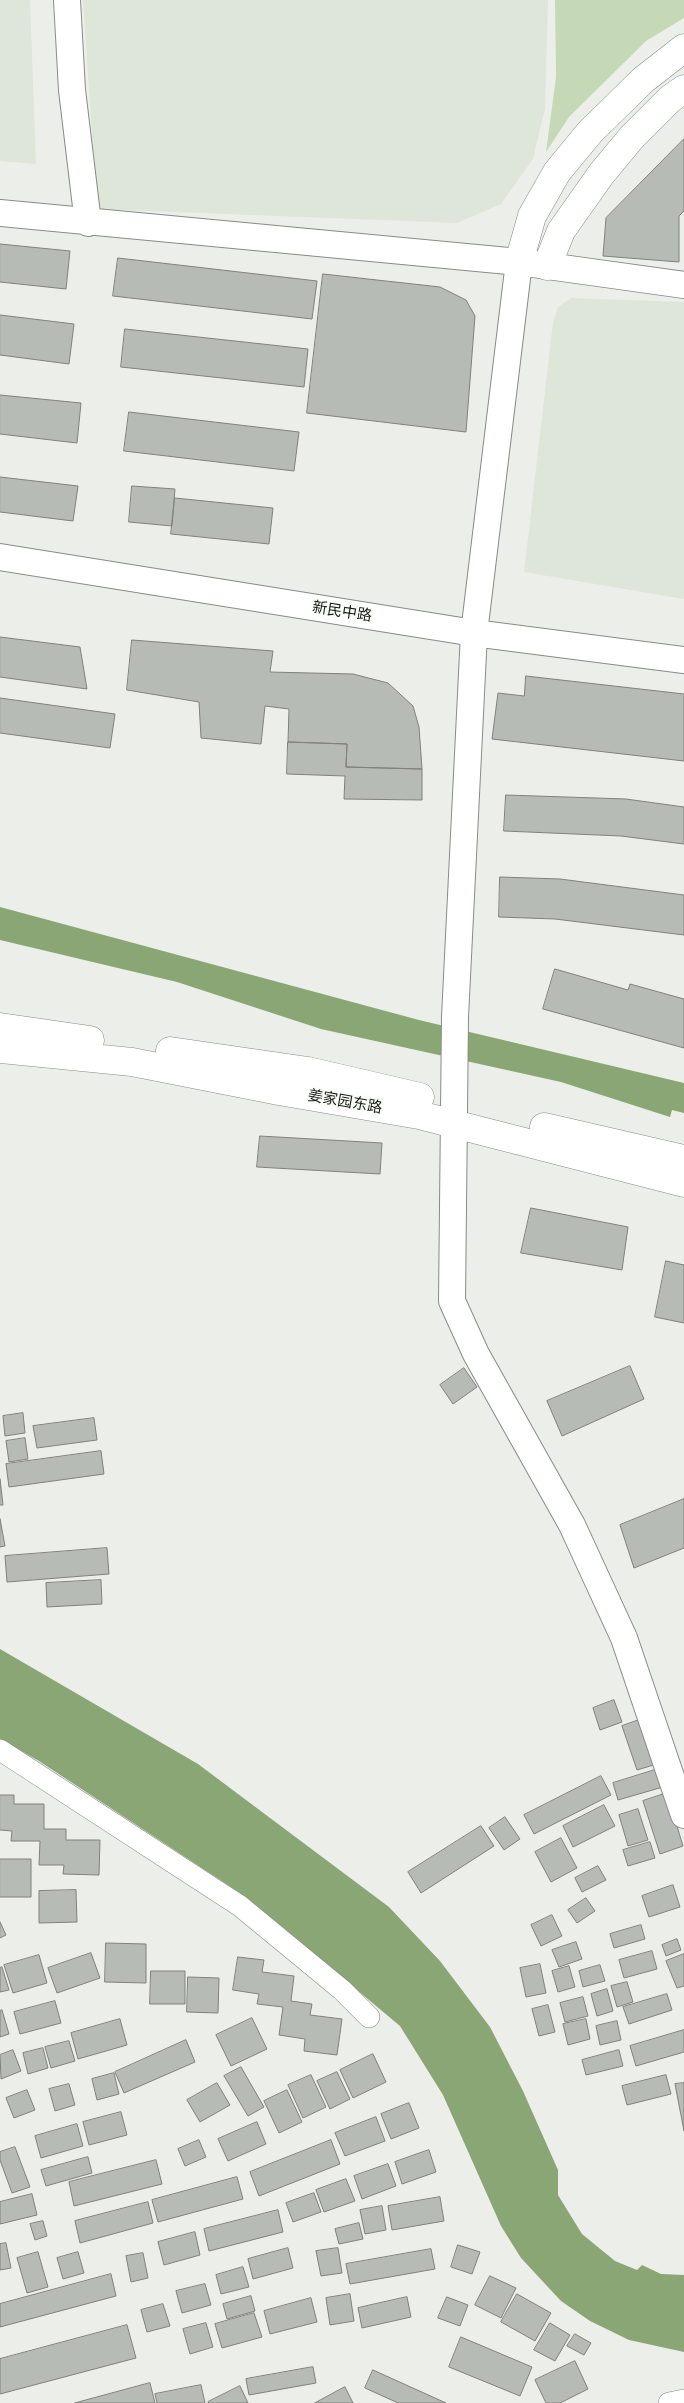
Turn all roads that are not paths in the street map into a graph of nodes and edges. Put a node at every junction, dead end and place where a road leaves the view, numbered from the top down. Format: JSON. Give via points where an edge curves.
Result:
{"nodes":[{"id":1,"x":67,"y":0,"type":"edge"},
{"id":2,"x":684,"y":48,"type":"edge"},
{"id":3,"x":684,"y":89,"type":"edge"},
{"id":4,"x":0,"y":213,"type":"edge"},
{"id":5,"x":88,"y":222,"type":"junction"},
{"id":6,"x":519,"y":262,"type":"junction"},
{"id":7,"x":547,"y":266,"type":"junction"},
{"id":8,"x":684,"y":285,"type":"edge"},
{"id":9,"x":0,"y":557,"type":"edge"},
{"id":10,"x":474,"y":633,"type":"junction"},
{"id":11,"x":684,"y":660,"type":"edge"},
{"id":12,"x":0,"y":1027,"type":"edge"},
{"id":13,"x":0,"y":1049,"type":"edge"},
{"id":14,"x":453,"y":1114,"type":"junction"},
{"id":15,"x":684,"y":1159,"type":"edge"},
{"id":16,"x":684,"y":1183,"type":"edge"},
{"id":17,"x":0,"y":1750,"type":"edge"},
{"id":18,"x":684,"y":1815,"type":"edge"},
{"id":19,"x":369,"y":2017,"type":"dead end"},
{"id":20,"x":684,"y":2400,"type":"edge"},
{"id":21,"x":669,"y":2403,"type":"edge"}],
"edges":[{"from":1,"to":5,"type":"street","via":[[72,90]]},
{"from":2,"to":6,"type":"main road","via":[[643,80],[590,132],[557,172],[532,216]]},
{"from":3,"to":7,"type":"main road","via":[[632,137],[602,173],[561,231]]},
{"from":4,"to":5,"type":"street"},
{"from":5,"to":6,"type":"street"},
{"from":6,"to":7,"type":"street"},
{"from":6,"to":10,"type":"street"},
{"from":7,"to":8,"type":"street"},
{"from":9,"to":10,"type":"street","name":"新民中路"},
{"from":10,"to":11,"type":"street","name":"新民中路"},
{"from":10,"to":14,"type":"street"},
{"from":12,"to":14,"type":"main road","name":"姜家园东路","via":[[308,1071]]},
{"from":13,"to":14,"type":"main road","name":"姜家园东路","via":[[132,1062]]},
{"from":14,"to":15,"type":"main road","name":"姜家园东路"},
{"from":14,"to":16,"type":"main road","name":"姜家园东路"},
{"from":14,"to":18,"type":"street","via":[[452,1301],[476,1354],[572,1525],[624,1638]]},
{"from":17,"to":19,"type":"street","via":[[240,1906],[342,1990]]},
{"from":20,"to":21,"type":"street"}]}
